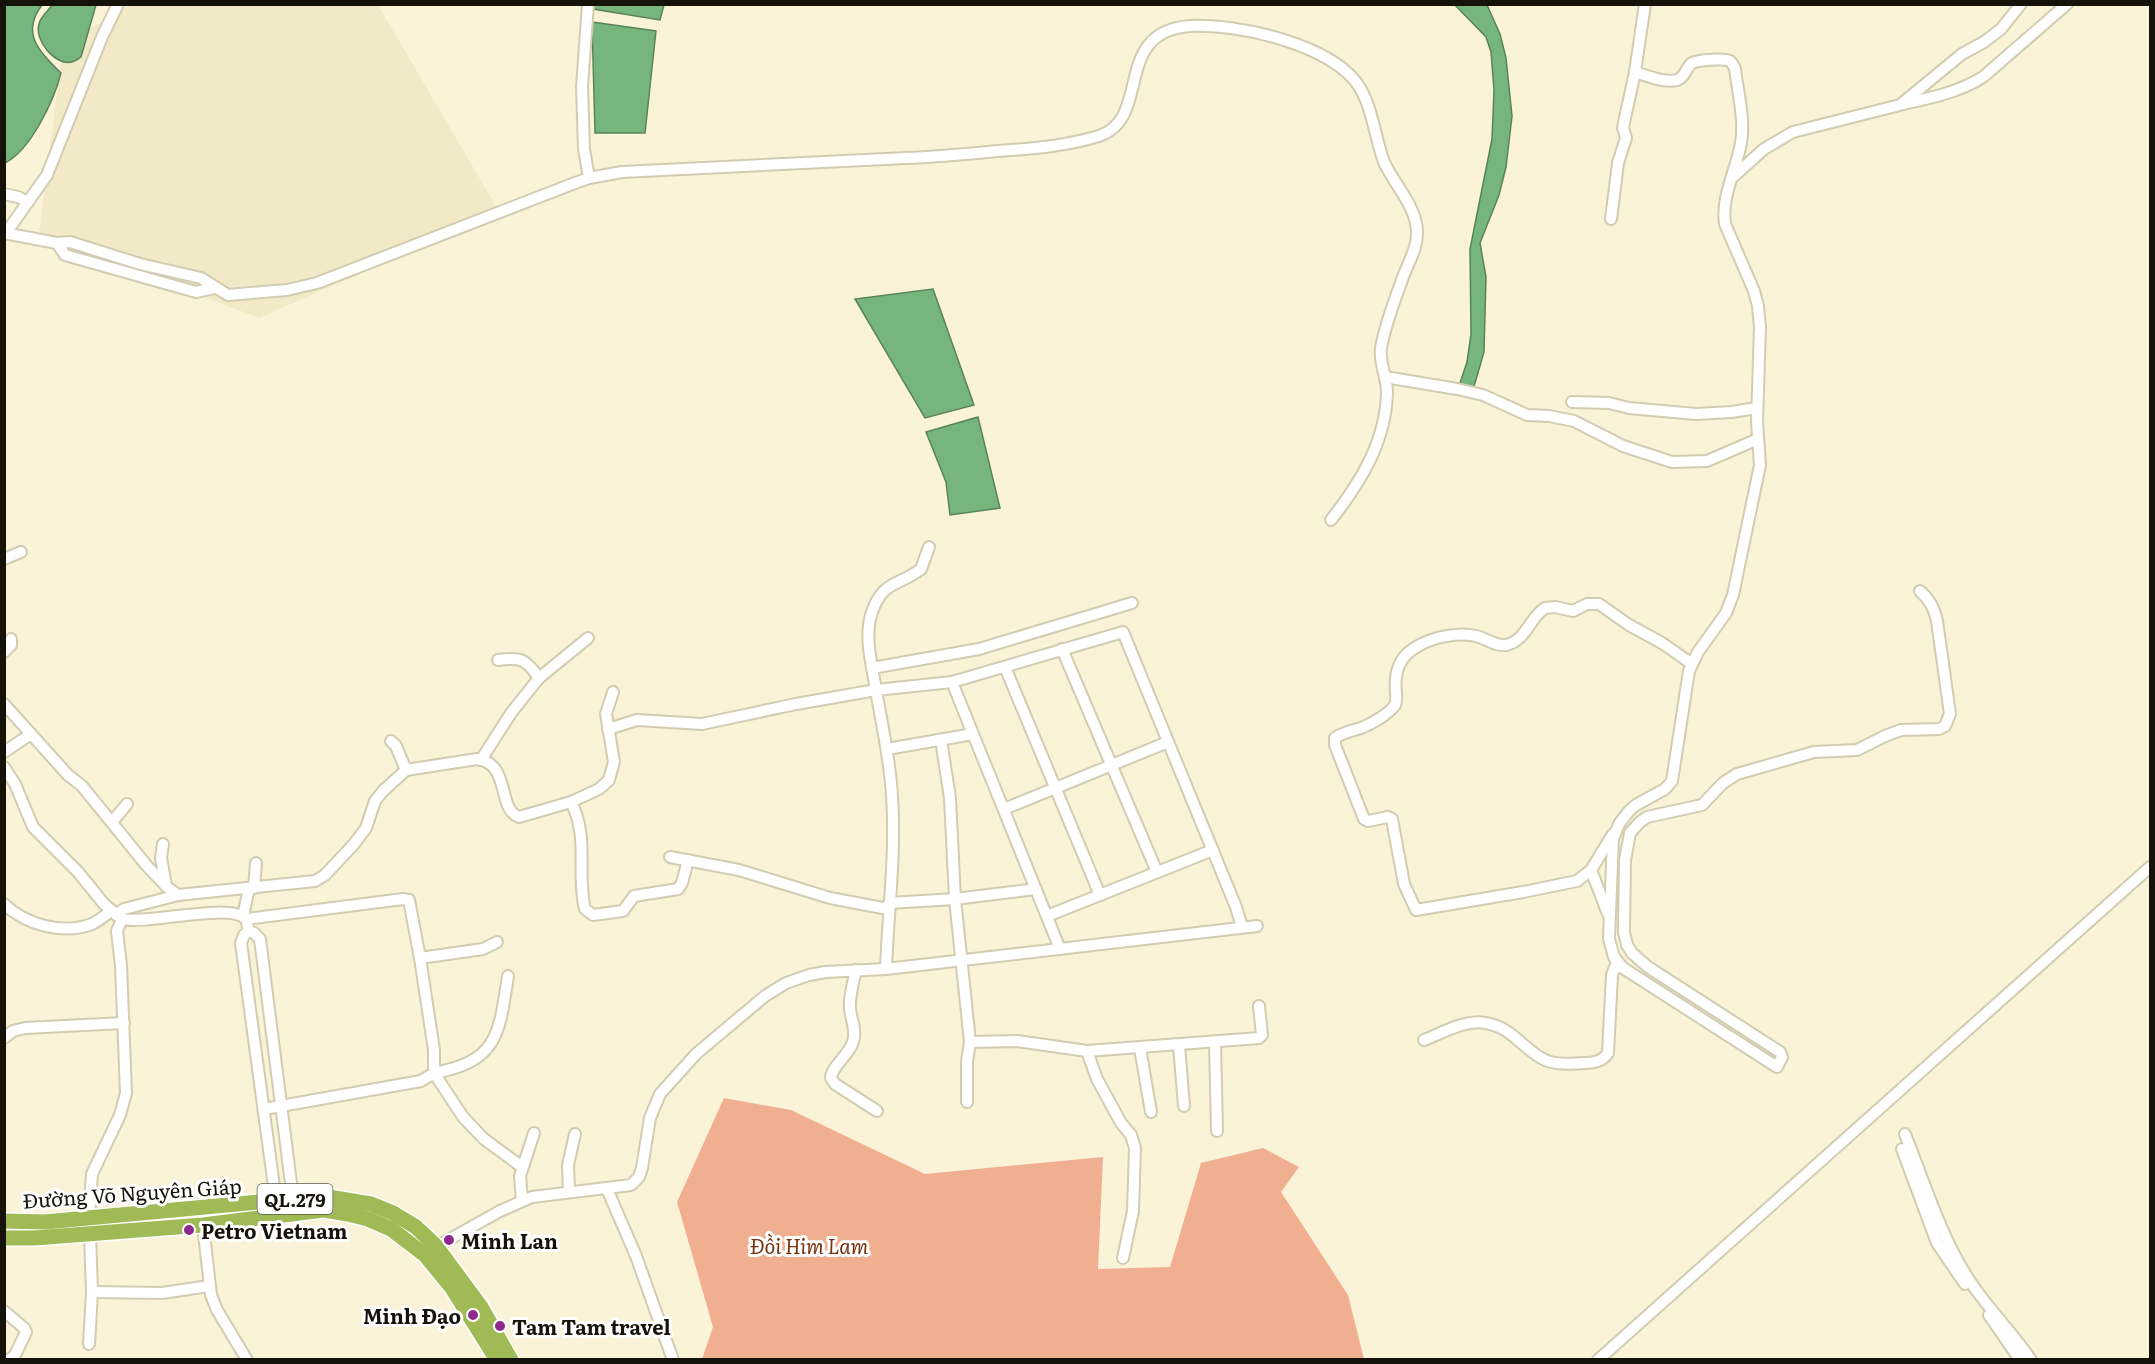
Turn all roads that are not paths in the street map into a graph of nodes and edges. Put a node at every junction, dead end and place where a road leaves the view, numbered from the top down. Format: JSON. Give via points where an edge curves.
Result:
{"nodes":[{"id":1,"x":118,"y":4,"type":"edge"},
{"id":2,"x":588,"y":4,"type":"edge"},
{"id":3,"x":1645,"y":4,"type":"edge"},
{"id":4,"x":2021,"y":4,"type":"edge"},
{"id":5,"x":2067,"y":4,"type":"edge"},
{"id":6,"x":1635,"y":72,"type":"junction"},
{"id":7,"x":1900,"y":105,"type":"junction"},
{"id":8,"x":1734,"y":176,"type":"junction"},
{"id":9,"x":589,"y":178,"type":"junction"},
{"id":10,"x":4,"y":194,"type":"edge"},
{"id":11,"x":28,"y":202,"type":"junction"},
{"id":12,"x":1611,"y":219,"type":"dead end"},
{"id":13,"x":5,"y":233,"type":"edge"},
{"id":14,"x":1385,"y":377,"type":"junction"},
{"id":15,"x":1572,"y":402,"type":"dead end"},
{"id":16,"x":1757,"y":408,"type":"junction"},
{"id":17,"x":1758,"y":439,"type":"junction"},
{"id":18,"x":1331,"y":520,"type":"dead end"},
{"id":19,"x":929,"y":547,"type":"dead end"},
{"id":20,"x":21,"y":552,"type":"dead end"},
{"id":21,"x":4,"y":559,"type":"edge"},
{"id":22,"x":1920,"y":591,"type":"dead end"},
{"id":23,"x":1132,"y":603,"type":"dead end"},
{"id":24,"x":588,"y":638,"type":"dead end"},
{"id":25,"x":11,"y":639,"type":"dead end"},
{"id":26,"x":1062,"y":649,"type":"junction"},
{"id":27,"x":4,"y":652,"type":"edge"},
{"id":28,"x":498,"y":660,"type":"dead end"},
{"id":29,"x":1692,"y":664,"type":"junction"},
{"id":30,"x":1005,"y":666,"type":"junction"},
{"id":31,"x":872,"y":668,"type":"junction"},
{"id":32,"x":539,"y":678,"type":"junction"},
{"id":33,"x":952,"y":682,"type":"junction"},
{"id":34,"x":876,"y":690,"type":"junction"},
{"id":35,"x":613,"y":692,"type":"dead end"},
{"id":36,"x":4,"y":704,"type":"edge"},
{"id":37,"x":608,"y":729,"type":"junction"},
{"id":38,"x":31,"y":734,"type":"junction"},
{"id":39,"x":973,"y":734,"type":"junction"},
{"id":40,"x":940,"y":740,"type":"junction"},
{"id":41,"x":391,"y":741,"type":"dead end"},
{"id":42,"x":1168,"y":742,"type":"junction"},
{"id":43,"x":887,"y":749,"type":"junction"},
{"id":44,"x":4,"y":752,"type":"edge"},
{"id":45,"x":481,"y":760,"type":"junction"},
{"id":46,"x":1111,"y":764,"type":"junction"},
{"id":47,"x":4,"y":766,"type":"edge"},
{"id":48,"x":406,"y":770,"type":"junction"},
{"id":49,"x":1055,"y":788,"type":"junction"},
{"id":50,"x":571,"y":802,"type":"junction"},
{"id":51,"x":127,"y":804,"type":"dead end"},
{"id":52,"x":1655,"y":805,"type":"junction"},
{"id":53,"x":1004,"y":809,"type":"junction"},
{"id":54,"x":112,"y":822,"type":"junction"},
{"id":55,"x":1615,"y":832,"type":"junction"},
{"id":56,"x":163,"y":844,"type":"dead end"},
{"id":57,"x":1213,"y":850,"type":"junction"},
{"id":58,"x":670,"y":857,"type":"dead end"},
{"id":59,"x":688,"y":860,"type":"junction"},
{"id":60,"x":256,"y":863,"type":"dead end"},
{"id":61,"x":2151,"y":867,"type":"edge"},
{"id":62,"x":1591,"y":870,"type":"junction"},
{"id":63,"x":1156,"y":872,"type":"junction"},
{"id":64,"x":251,"y":888,"type":"junction"},
{"id":65,"x":1036,"y":889,"type":"junction"},
{"id":66,"x":171,"y":893,"type":"junction"},
{"id":67,"x":1100,"y":895,"type":"junction"},
{"id":68,"x":955,"y":898,"type":"junction"},
{"id":69,"x":4,"y":904,"type":"edge"},
{"id":70,"x":888,"y":906,"type":"junction"},
{"id":71,"x":116,"y":915,"type":"junction"},
{"id":72,"x":176,"y":915,"type":"junction"},
{"id":73,"x":1047,"y":916,"type":"junction"},
{"id":74,"x":245,"y":917,"type":"junction"},
{"id":75,"x":1610,"y":917,"type":"junction"},
{"id":76,"x":1257,"y":926,"type":"dead end"},
{"id":77,"x":1242,"y":927,"type":"junction"},
{"id":78,"x":249,"y":932,"type":"junction"},
{"id":79,"x":497,"y":942,"type":"dead end"},
{"id":80,"x":1060,"y":948,"type":"junction"},
{"id":81,"x":420,"y":958,"type":"junction"},
{"id":82,"x":961,"y":960,"type":"junction"},
{"id":83,"x":1617,"y":962,"type":"junction"},
{"id":84,"x":886,"y":969,"type":"junction"},
{"id":85,"x":856,"y":970,"type":"junction"},
{"id":86,"x":508,"y":976,"type":"dead end"},
{"id":87,"x":1259,"y":1006,"type":"dead end"},
{"id":88,"x":268,"y":1008,"type":"junction"},
{"id":89,"x":250,"y":1010,"type":"junction"},
{"id":90,"x":124,"y":1023,"type":"junction"},
{"id":91,"x":6,"y":1035,"type":"edge"},
{"id":92,"x":1424,"y":1040,"type":"dead end"},
{"id":93,"x":970,"y":1042,"type":"junction"},
{"id":94,"x":1215,"y":1042,"type":"junction"},
{"id":95,"x":1179,"y":1045,"type":"junction"},
{"id":96,"x":1140,"y":1048,"type":"junction"},
{"id":97,"x":1087,"y":1051,"type":"junction"},
{"id":98,"x":434,"y":1073,"type":"junction"},
{"id":99,"x":967,"y":1102,"type":"dead end"},
{"id":100,"x":1184,"y":1106,"type":"dead end"},
{"id":101,"x":281,"y":1107,"type":"junction"},
{"id":102,"x":264,"y":1109,"type":"junction"},
{"id":103,"x":877,"y":1111,"type":"dead end"},
{"id":104,"x":1151,"y":1112,"type":"dead end"},
{"id":105,"x":1217,"y":1131,"type":"dead end"},
{"id":106,"x":534,"y":1133,"type":"dead end"},
{"id":107,"x":574,"y":1134,"type":"dead end"},
{"id":108,"x":1905,"y":1134,"type":"dead end"},
{"id":109,"x":1902,"y":1149,"type":"dead end"},
{"id":110,"x":522,"y":1167,"type":"junction"},
{"id":111,"x":607,"y":1189,"type":"junction"},
{"id":112,"x":569,"y":1192,"type":"junction"},
{"id":113,"x":292,"y":1199,"type":"junction"},
{"id":114,"x":522,"y":1200,"type":"junction"},
{"id":115,"x":276,"y":1201,"type":"junction"},
{"id":116,"x":89,"y":1218,"type":"junction"},
{"id":117,"x":4,"y":1221,"type":"edge"},
{"id":118,"x":203,"y":1225,"type":"junction"},
{"id":119,"x":90,"y":1234,"type":"junction"},
{"id":120,"x":4,"y":1238,"type":"edge"},
{"id":121,"x":430,"y":1250,"type":"junction"},
{"id":122,"x":1123,"y":1258,"type":"dead end"},
{"id":123,"x":209,"y":1286,"type":"junction"},
{"id":124,"x":92,"y":1292,"type":"junction"},
{"id":125,"x":4,"y":1311,"type":"edge"},
{"id":126,"x":89,"y":1344,"type":"dead end"},
{"id":127,"x":9,"y":1359,"type":"edge"},
{"id":128,"x":247,"y":1359,"type":"edge"},
{"id":129,"x":497,"y":1359,"type":"edge"},
{"id":130,"x":511,"y":1359,"type":"edge"},
{"id":131,"x":673,"y":1359,"type":"edge"},
{"id":132,"x":1598,"y":1359,"type":"edge"},
{"id":133,"x":2020,"y":1359,"type":"edge"},
{"id":134,"x":2031,"y":1359,"type":"edge"}],
"edges":[{"from":1,"to":11,"type":"street","via":[[47,174]]},
{"from":2,"to":9,"type":"street","via":[[582,87]]},
{"from":3,"to":6,"type":"street"},
{"from":4,"to":7,"type":"street","via":[[1996,33],[1962,54]]},
{"from":5,"to":7,"type":"street","via":[[2003,62],[1971,85]]},
{"from":6,"to":8,"type":"street","via":[[1673,80],[1684,75],[1695,62],[1724,59],[1732,63],[1742,133]]},
{"from":6,"to":12,"type":"street"},
{"from":7,"to":8,"type":"street","via":[[1793,132],[1764,149]]},
{"from":8,"to":16,"type":"street","via":[[1723,212],[1758,306]]},
{"from":9,"to":13,"type":"street","via":[[317,283],[287,290],[228,295],[214,288],[196,292],[65,255],[57,243]]},
{"from":9,"to":14,"type":"street","via":[[622,172],[951,156],[1080,141],[1102,135],[1117,125],[1143,51],[1156,37],[1192,26],[1250,32],[1316,52],[1350,74],[1366,101],[1386,166],[1414,216],[1417,242],[1381,350]]},
{"from":10,"to":11,"type":"street"},
{"from":11,"to":13,"type":"street"},
{"from":14,"to":17,"type":"street","via":[[1483,395],[1527,415],[1574,421],[1623,446],[1672,462],[1707,461]]},
{"from":14,"to":18,"type":"street","via":[[1386,409],[1373,456]]},
{"from":15,"to":16,"type":"street","via":[[1696,414]]},
{"from":16,"to":17,"type":"street"},
{"from":17,"to":29,"type":"street","via":[[1760,465],[1733,595],[1721,622]]},
{"from":19,"to":31,"type":"street","via":[[921,569],[886,587],[872,610]]},
{"from":20,"to":21,"type":"street"},
{"from":22,"to":52,"type":"street","via":[[1929,598],[1937,621],[1950,714],[1945,726],[1901,730],[1857,750],[1814,752],[1768,764],[1732,776],[1699,806]]},
{"from":23,"to":31,"type":"street","via":[[979,649]]},
{"from":24,"to":32,"type":"street"},
{"from":25,"to":27,"type":"street"},
{"from":26,"to":30,"type":"street"},
{"from":26,"to":42,"type":"street","via":[[1123,632]]},
{"from":26,"to":46,"type":"street"},
{"from":28,"to":32,"type":"street","via":[[521,659]]},
{"from":29,"to":52,"type":"street","via":[[1674,776]]},
{"from":29,"to":62,"type":"street","via":[[1599,604],[1587,604],[1573,611],[1545,608],[1508,645],[1460,635],[1432,639],[1415,647],[1396,670],[1395,705],[1368,725],[1335,738],[1364,819],[1392,819],[1404,884],[1416,910],[1557,886],[1582,879]]},
{"from":30,"to":33,"type":"street"},
{"from":30,"to":49,"type":"street"},
{"from":31,"to":34,"type":"street"},
{"from":32,"to":45,"type":"street"},
{"from":33,"to":34,"type":"street"},
{"from":33,"to":39,"type":"street"},
{"from":34,"to":37,"type":"street","via":[[708,723],[637,720]]},
{"from":34,"to":43,"type":"street"},
{"from":35,"to":37,"type":"street","via":[[607,708]]},
{"from":36,"to":38,"type":"street"},
{"from":37,"to":50,"type":"street","via":[[614,762],[612,775],[600,789]]},
{"from":38,"to":44,"type":"street"},
{"from":38,"to":54,"type":"street"},
{"from":39,"to":40,"type":"street"},
{"from":39,"to":53,"type":"street"},
{"from":40,"to":43,"type":"street"},
{"from":40,"to":68,"type":"street","via":[[950,798]]},
{"from":41,"to":48,"type":"street"},
{"from":42,"to":46,"type":"street"},
{"from":42,"to":57,"type":"street"},
{"from":43,"to":70,"type":"street","via":[[893,812]]},
{"from":45,"to":48,"type":"street"},
{"from":45,"to":50,"type":"street","via":[[498,774],[516,816]]},
{"from":46,"to":49,"type":"street"},
{"from":46,"to":63,"type":"street"},
{"from":47,"to":71,"type":"street","via":[[33,827]]},
{"from":48,"to":64,"type":"street","via":[[379,796],[366,828],[325,875],[315,881]]},
{"from":49,"to":53,"type":"street"},
{"from":49,"to":67,"type":"street"},
{"from":50,"to":59,"type":"street","via":[[581,830],[584,905],[594,915],[623,911],[634,896],[678,889]]},
{"from":51,"to":54,"type":"street"},
{"from":52,"to":55,"type":"street","via":[[1629,811]]},
{"from":52,"to":83,"type":"street","via":[[1632,829],[1627,842],[1624,932],[1629,949],[1648,967],[1780,1052],[1777,1067]]},
{"from":53,"to":65,"type":"street"},
{"from":54,"to":66,"type":"street"},
{"from":55,"to":62,"type":"street"},
{"from":55,"to":75,"type":"street"},
{"from":56,"to":66,"type":"street","via":[[161,858]]},
{"from":57,"to":63,"type":"street"},
{"from":57,"to":77,"type":"street"},
{"from":58,"to":59,"type":"street"},
{"from":59,"to":70,"type":"street","via":[[750,873],[831,898]]},
{"from":60,"to":64,"type":"street"},
{"from":61,"to":132,"type":"street"},
{"from":62,"to":75,"type":"street"},
{"from":63,"to":67,"type":"street"},
{"from":64,"to":66,"type":"street"},
{"from":64,"to":74,"type":"street"},
{"from":65,"to":68,"type":"street"},
{"from":65,"to":73,"type":"street"},
{"from":66,"to":71,"type":"street"},
{"from":66,"to":72,"type":"street"},
{"from":67,"to":73,"type":"street"},
{"from":68,"to":70,"type":"street"},
{"from":68,"to":82,"type":"street"},
{"from":69,"to":71,"type":"street","via":[[33,923],[69,928]]},
{"from":70,"to":84,"type":"street"},
{"from":71,"to":72,"type":"street"},
{"from":71,"to":90,"type":"street"},
{"from":72,"to":74,"type":"street"},
{"from":73,"to":80,"type":"street"},
{"from":74,"to":78,"type":"street"},
{"from":74,"to":81,"type":"street","via":[[409,900]]},
{"from":75,"to":83,"type":"street","via":[[1611,949]]},
{"from":76,"to":77,"type":"street"},
{"from":77,"to":80,"type":"street"},
{"from":78,"to":88,"type":"street","via":[[260,939]]},
{"from":78,"to":89,"type":"street","via":[[241,943]]},
{"from":79,"to":81,"type":"street","via":[[483,950]]},
{"from":80,"to":82,"type":"street"},
{"from":81,"to":98,"type":"street"},
{"from":82,"to":84,"type":"street"},
{"from":82,"to":93,"type":"street"},
{"from":83,"to":92,"type":"street","via":[[1612,975],[1608,1053],[1601,1060],[1573,1064],[1549,1061],[1511,1033],[1486,1023],[1469,1023]]},
{"from":84,"to":85,"type":"street"},
{"from":85,"to":103,"type":"street","via":[[850,1002],[853,1042],[831,1078]]},
{"from":85,"to":111,"type":"street","via":[[809,975],[778,987],[696,1054],[656,1102],[639,1177],[631,1185]]},
{"from":86,"to":98,"type":"street","via":[[501,1020],[492,1044],[469,1063]]},
{"from":87,"to":94,"type":"street","via":[[1261,1038]]},
{"from":88,"to":89,"type":"street"},
{"from":88,"to":101,"type":"street"},
{"from":89,"to":102,"type":"street"},
{"from":90,"to":91,"type":"street","via":[[25,1028]]},
{"from":90,"to":116,"type":"street","via":[[126,1093],[92,1174]]},
{"from":93,"to":97,"type":"street","via":[[1017,1041]]},
{"from":93,"to":99,"type":"street"},
{"from":94,"to":95,"type":"street"},
{"from":94,"to":105,"type":"street"},
{"from":95,"to":96,"type":"street"},
{"from":95,"to":100,"type":"street"},
{"from":96,"to":97,"type":"street"},
{"from":96,"to":104,"type":"street"},
{"from":97,"to":122,"type":"street","via":[[1097,1079],[1135,1148],[1133,1211]]},
{"from":98,"to":101,"type":"street","via":[[421,1081]]},
{"from":98,"to":110,"type":"street","via":[[469,1124]]},
{"from":101,"to":102,"type":"street"},
{"from":101,"to":113,"type":"street"},
{"from":102,"to":115,"type":"street"},
{"from":106,"to":110,"type":"street"},
{"from":107,"to":112,"type":"street","via":[[568,1166]]},
{"from":108,"to":134,"type":"street","via":[[1966,1275]]},
{"from":109,"to":133,"type":"street","via":[[1940,1250]]},
{"from":110,"to":114,"type":"street"},
{"from":111,"to":112,"type":"street"},
{"from":111,"to":131,"type":"street"},
{"from":112,"to":114,"type":"street"},
{"from":113,"to":115,"type":"highway","name":"Đường Võ Nguyên Giáp","number":"QL.279"},
{"from":113,"to":121,"type":"highway","name":"Đường Võ Nguyên Giáp","number":"QL.279","via":[[322,1196],[370,1204],[416,1227]]},
{"from":114,"to":121,"type":"street"},
{"from":115,"to":116,"type":"highway","name":"Đường Võ Nguyên Giáp","number":"QL.279"},
{"from":116,"to":117,"type":"highway","name":"Đường Võ Nguyên Giáp","number":"QL.279"},
{"from":118,"to":119,"type":"highway","name":"Đường Võ Nguyên Giáp","number":"QL.279"},
{"from":118,"to":121,"type":"highway","name":"Đường Võ Nguyên Giáp","number":"QL.279","via":[[324,1210],[368,1220]]},
{"from":118,"to":123,"type":"street"},
{"from":119,"to":120,"type":"highway","name":"Đường Võ Nguyên Giáp","number":"QL.279"},
{"from":119,"to":124,"type":"street"},
{"from":121,"to":129,"type":"highway","name":"Đường Võ Nguyên Giáp","number":"QL.279"},
{"from":121,"to":130,"type":"highway","name":"Đường Võ Nguyên Giáp","number":"QL.279","via":[[481,1307]]},
{"from":123,"to":124,"type":"street","via":[[162,1293]]},
{"from":123,"to":128,"type":"street","via":[[217,1310]]},
{"from":124,"to":126,"type":"street"},
{"from":125,"to":127,"type":"street","via":[[26,1332]]}]}
